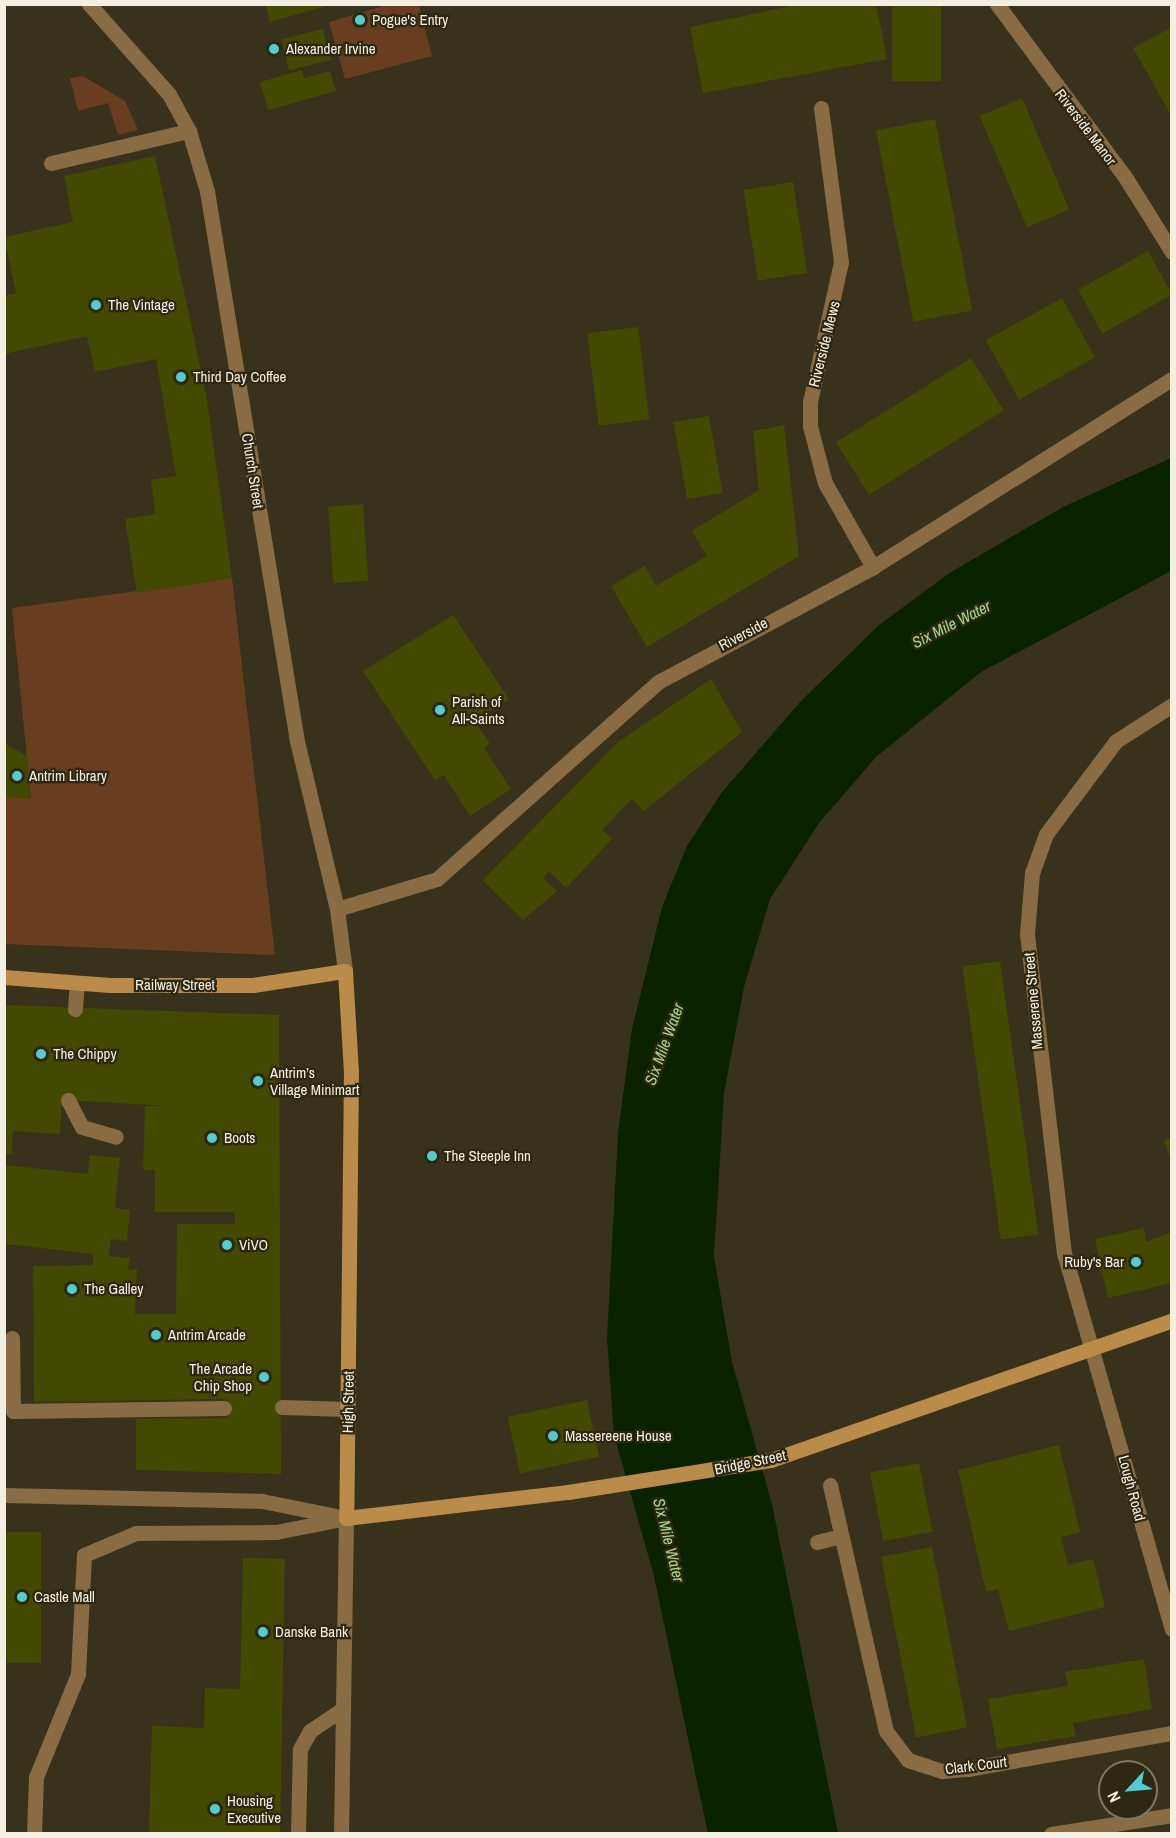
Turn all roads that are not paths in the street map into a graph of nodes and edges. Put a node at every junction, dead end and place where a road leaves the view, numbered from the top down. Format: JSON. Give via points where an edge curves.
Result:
{"nodes":[{"id":1,"x":90,"y":4,"type":"edge"},
{"id":2,"x":997,"y":4,"type":"edge"},
{"id":3,"x":821,"y":108,"type":"dead end"},
{"id":4,"x":189,"y":131,"type":"junction"},
{"id":5,"x":51,"y":164,"type":"dead end"},
{"id":6,"x":1172,"y":252,"type":"edge"},
{"id":7,"x":1172,"y":379,"type":"edge"},
{"id":8,"x":873,"y":567,"type":"junction"},
{"id":9,"x":1172,"y":705,"type":"edge"},
{"id":10,"x":337,"y":909,"type":"junction"},
{"id":11,"x":345,"y":971,"type":"junction"},
{"id":12,"x":4,"y":977,"type":"edge"},
{"id":13,"x":77,"y":982,"type":"junction"},
{"id":14,"x":75,"y":1009,"type":"dead end"},
{"id":15,"x":68,"y":1100,"type":"dead end"},
{"id":16,"x":116,"y":1137,"type":"dead end"},
{"id":17,"x":1172,"y":1320,"type":"edge"},
{"id":18,"x":12,"y":1338,"type":"dead end"},
{"id":19,"x":1094,"y":1347,"type":"junction"},
{"id":20,"x":282,"y":1407,"type":"dead end"},
{"id":21,"x":224,"y":1408,"type":"dead end"},
{"id":22,"x":348,"y":1409,"type":"junction"},
{"id":23,"x":830,"y":1485,"type":"dead end"},
{"id":24,"x":4,"y":1495,"type":"edge"},
{"id":25,"x":346,"y":1518,"type":"junction"},
{"id":26,"x":842,"y":1536,"type":"junction"},
{"id":27,"x":817,"y":1542,"type":"dead end"},
{"id":28,"x":1172,"y":1629,"type":"edge"},
{"id":29,"x":343,"y":1709,"type":"junction"},
{"id":30,"x":1172,"y":1733,"type":"edge"},
{"id":31,"x":1172,"y":1815,"type":"edge"},
{"id":32,"x":1128,"y":1828,"type":"edge"},
{"id":33,"x":34,"y":1833,"type":"edge"},
{"id":34,"x":298,"y":1833,"type":"edge"},
{"id":35,"x":341,"y":1833,"type":"edge"},
{"id":36,"x":1051,"y":1833,"type":"edge"}],
"edges":[{"from":1,"to":4,"type":"street","name":"Church Street","via":[[142,58]]},
{"from":2,"to":6,"type":"street","name":"Riverside Manor","via":[[1127,180]]},
{"from":3,"to":8,"type":"street","name":"Riverside Mews","via":[[841,262],[810,402],[810,426],[825,483]]},
{"from":4,"to":5,"type":"street"},
{"from":4,"to":10,"type":"street","name":"Church Street","via":[[207,192],[297,741]]},
{"from":7,"to":8,"type":"street","name":"Riverside"},
{"from":8,"to":10,"type":"street","name":"Riverside","via":[[658,682],[437,879]]},
{"from":9,"to":19,"type":"street","name":"Masserene Street","via":[[1116,741],[1093,767],[1046,834],[1032,873],[1027,934],[1034,1023],[1064,1253]]},
{"from":10,"to":11,"type":"street","name":"Church Street"},
{"from":11,"to":13,"type":"street","name":"Railway Street","via":[[253,985]]},
{"from":11,"to":22,"type":"street","name":"High Street","via":[[351,1071]]},
{"from":12,"to":13,"type":"street","name":"Railway Street"},
{"from":13,"to":14,"type":"street"},
{"from":15,"to":16,"type":"street","via":[[82,1127]]},
{"from":17,"to":19,"type":"street","name":"Bridge Street"},
{"from":18,"to":21,"type":"street","via":[[13,1411]]},
{"from":19,"to":25,"type":"street","name":"Bridge Street","via":[[771,1460],[568,1492]]},
{"from":19,"to":28,"type":"street","name":"Lough Road"},
{"from":20,"to":22,"type":"street"},
{"from":22,"to":25,"type":"street","name":"High Street"},
{"from":23,"to":26,"type":"street","name":"Clark Court"},
{"from":24,"to":25,"type":"street","via":[[262,1501]]},
{"from":25,"to":29,"type":"street","name":"High Street"},
{"from":25,"to":33,"type":"street","via":[[276,1532],[136,1533],[84,1555],[78,1674],[36,1777]]},
{"from":26,"to":27,"type":"street"},
{"from":26,"to":30,"type":"street","name":"Clark Court","via":[[886,1731],[908,1760],[942,1771],[967,1769]]},
{"from":29,"to":34,"type":"street","via":[[316,1725],[300,1749]]},
{"from":29,"to":35,"type":"street","name":"High Street"},
{"from":31,"to":32,"type":"street"},
{"from":32,"to":36,"type":"street"}]}
